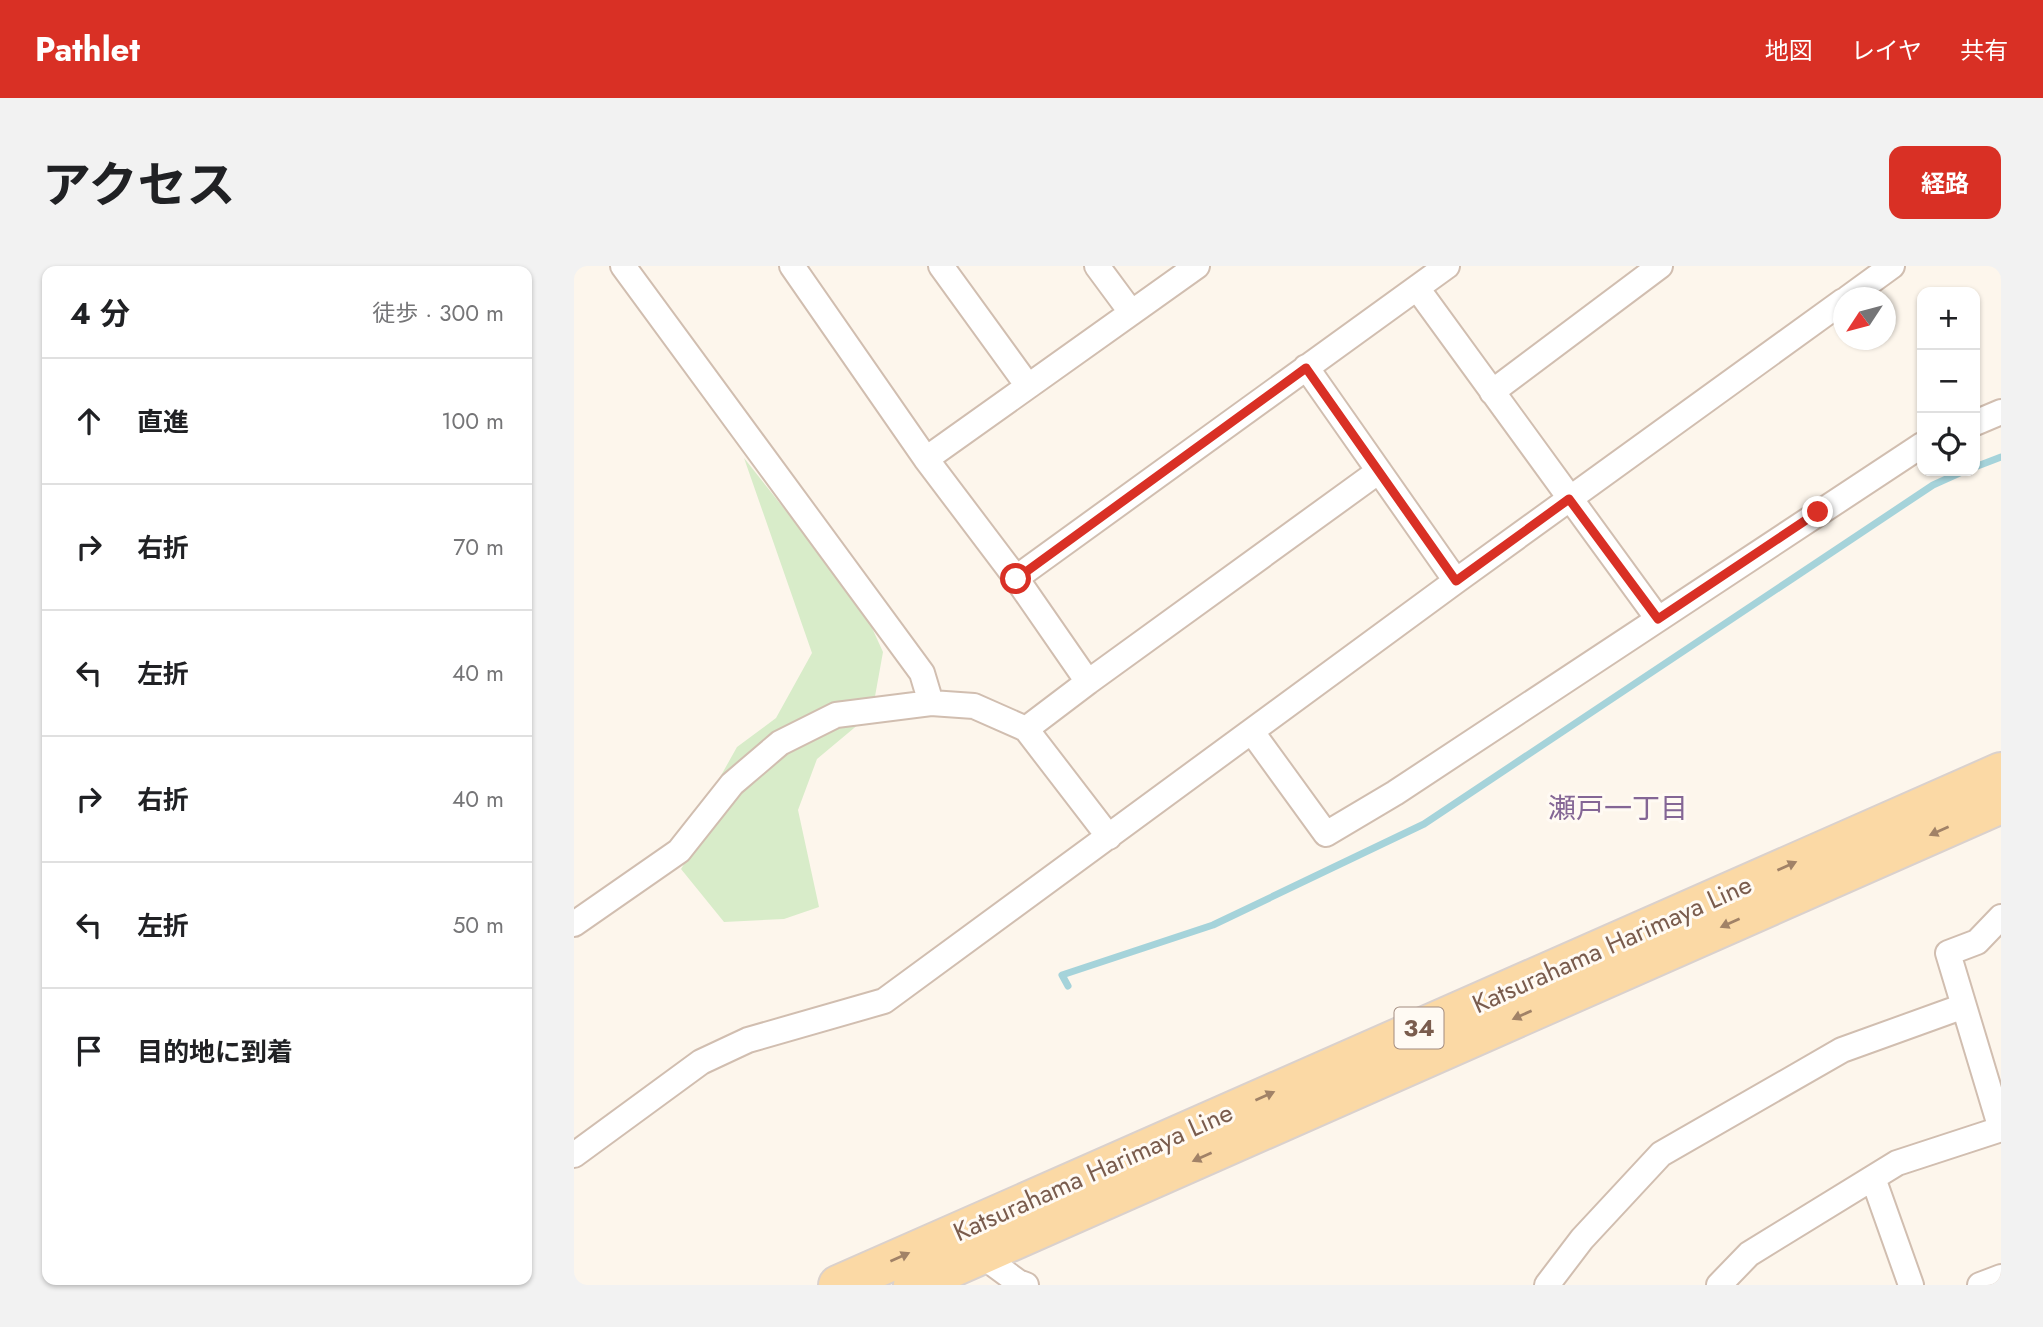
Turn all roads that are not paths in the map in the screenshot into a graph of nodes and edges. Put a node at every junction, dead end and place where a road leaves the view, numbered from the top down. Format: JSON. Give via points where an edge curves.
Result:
{"nodes":[{"id":1,"x":623,"y":266,"type":"edge"},
{"id":2,"x":792,"y":266,"type":"edge"},
{"id":3,"x":941,"y":266,"type":"edge"},
{"id":4,"x":1097,"y":266,"type":"edge"},
{"id":5,"x":1196,"y":266,"type":"edge"},
{"id":6,"x":1447,"y":266,"type":"edge"},
{"id":7,"x":1660,"y":266,"type":"edge"},
{"id":8,"x":1892,"y":266,"type":"edge"},
{"id":9,"x":1863,"y":287,"type":"edge"},
{"id":10,"x":1417,"y":288,"type":"junction"},
{"id":11,"x":1833,"y":308,"type":"edge"},
{"id":12,"x":1132,"y":312,"type":"junction"},
{"id":13,"x":1306,"y":368,"type":"junction"},
{"id":14,"x":1028,"y":386,"type":"junction"},
{"id":15,"x":1492,"y":392,"type":"junction"},
{"id":16,"x":2001,"y":412,"type":"edge"},
{"id":17,"x":1980,"y":421,"type":"edge"},
{"id":18,"x":1917,"y":448,"type":"edge"},
{"id":19,"x":926,"y":459,"type":"junction"},
{"id":20,"x":1379,"y":471,"type":"junction"},
{"id":21,"x":1569,"y":499,"type":"junction"},
{"id":22,"x":1016,"y":579,"type":"junction"},
{"id":23,"x":1456,"y":581,"type":"junction"},
{"id":24,"x":1658,"y":619,"type":"junction"},
{"id":25,"x":1088,"y":682,"type":"junction"},
{"id":26,"x":931,"y":703,"type":"junction"},
{"id":27,"x":1026,"y":729,"type":"junction"},
{"id":28,"x":1252,"y":732,"type":"junction"},
{"id":29,"x":2001,"y":772,"type":"edge"},
{"id":30,"x":2001,"y":804,"type":"edge"},
{"id":31,"x":1109,"y":837,"type":"junction"},
{"id":32,"x":2001,"y":917,"type":"edge"},
{"id":33,"x":574,"y":924,"type":"edge"},
{"id":34,"x":1964,"y":1006,"type":"junction"},
{"id":35,"x":2001,"y":1129,"type":"edge"},
{"id":36,"x":574,"y":1155,"type":"edge"},
{"id":37,"x":1873,"y":1178,"type":"junction"},
{"id":38,"x":967,"y":1244,"type":"junction"},
{"id":39,"x":2001,"y":1277,"type":"edge"},
{"id":40,"x":838,"y":1285,"type":"edge"},
{"id":41,"x":913,"y":1285,"type":"edge"},
{"id":42,"x":1026,"y":1285,"type":"edge"},
{"id":43,"x":1547,"y":1285,"type":"edge"},
{"id":44,"x":1719,"y":1285,"type":"edge"},
{"id":45,"x":1911,"y":1285,"type":"edge"},
{"id":46,"x":1980,"y":1285,"type":"edge"}],
"edges":[{"from":1,"to":26,"type":"street","via":[[922,673]]},
{"from":2,"to":19,"type":"street"},
{"from":3,"to":14,"type":"street"},
{"from":4,"to":12,"type":"street"},
{"from":5,"to":12,"type":"street"},
{"from":6,"to":10,"type":"street"},
{"from":7,"to":15,"type":"street"},
{"from":8,"to":9,"type":"street"},
{"from":10,"to":13,"type":"street"},
{"from":10,"to":15,"type":"street"},
{"from":11,"to":21,"type":"street"},
{"from":12,"to":14,"type":"street"},
{"from":13,"to":20,"type":"street"},
{"from":13,"to":22,"type":"street"},
{"from":14,"to":19,"type":"street"},
{"from":15,"to":21,"type":"street"},
{"from":16,"to":17,"type":"street"},
{"from":18,"to":24,"type":"street"},
{"from":19,"to":22,"type":"street"},
{"from":20,"to":23,"type":"street"},
{"from":20,"to":25,"type":"street"},
{"from":21,"to":23,"type":"street"},
{"from":21,"to":24,"type":"street"},
{"from":22,"to":25,"type":"street"},
{"from":23,"to":28,"type":"street"},
{"from":24,"to":28,"type":"street","via":[[1326,834]]},
{"from":25,"to":27,"type":"street"},
{"from":26,"to":27,"type":"street","via":[[974,706]]},
{"from":26,"to":33,"type":"street","via":[[836,715],[780,743],[733,784],[679,851]]},
{"from":27,"to":31,"type":"street"},
{"from":28,"to":31,"type":"street"},
{"from":38,"to":29,"type":"main road","name":"Katsurahama Harimaya Line","number":"34","one_way":true},
{"from":30,"to":38,"type":"main road","name":"Katsurahama Harimaya Line","number":"34","one_way":true},
{"from":31,"to":36,"type":"street","via":[[884,1001],[748,1040],[701,1062]]},
{"from":32,"to":34,"type":"street","via":[[1977,942],[1948,953]]},
{"from":34,"to":35,"type":"street"},
{"from":34,"to":43,"type":"street","via":[[1842,1050],[1661,1154],[1582,1239]]},
{"from":35,"to":37,"type":"street","via":[[1897,1163]]},
{"from":37,"to":44,"type":"street","via":[[1749,1254]]},
{"from":37,"to":45,"type":"street"},
{"from":40,"to":38,"type":"main road","name":"Katsurahama Harimaya Line","number":"34","one_way":true},
{"from":38,"to":41,"type":"main road","name":"Katsurahama Harimaya Line","number":"34"},
{"from":38,"to":42,"type":"street"},
{"from":39,"to":46,"type":"street"}]}
